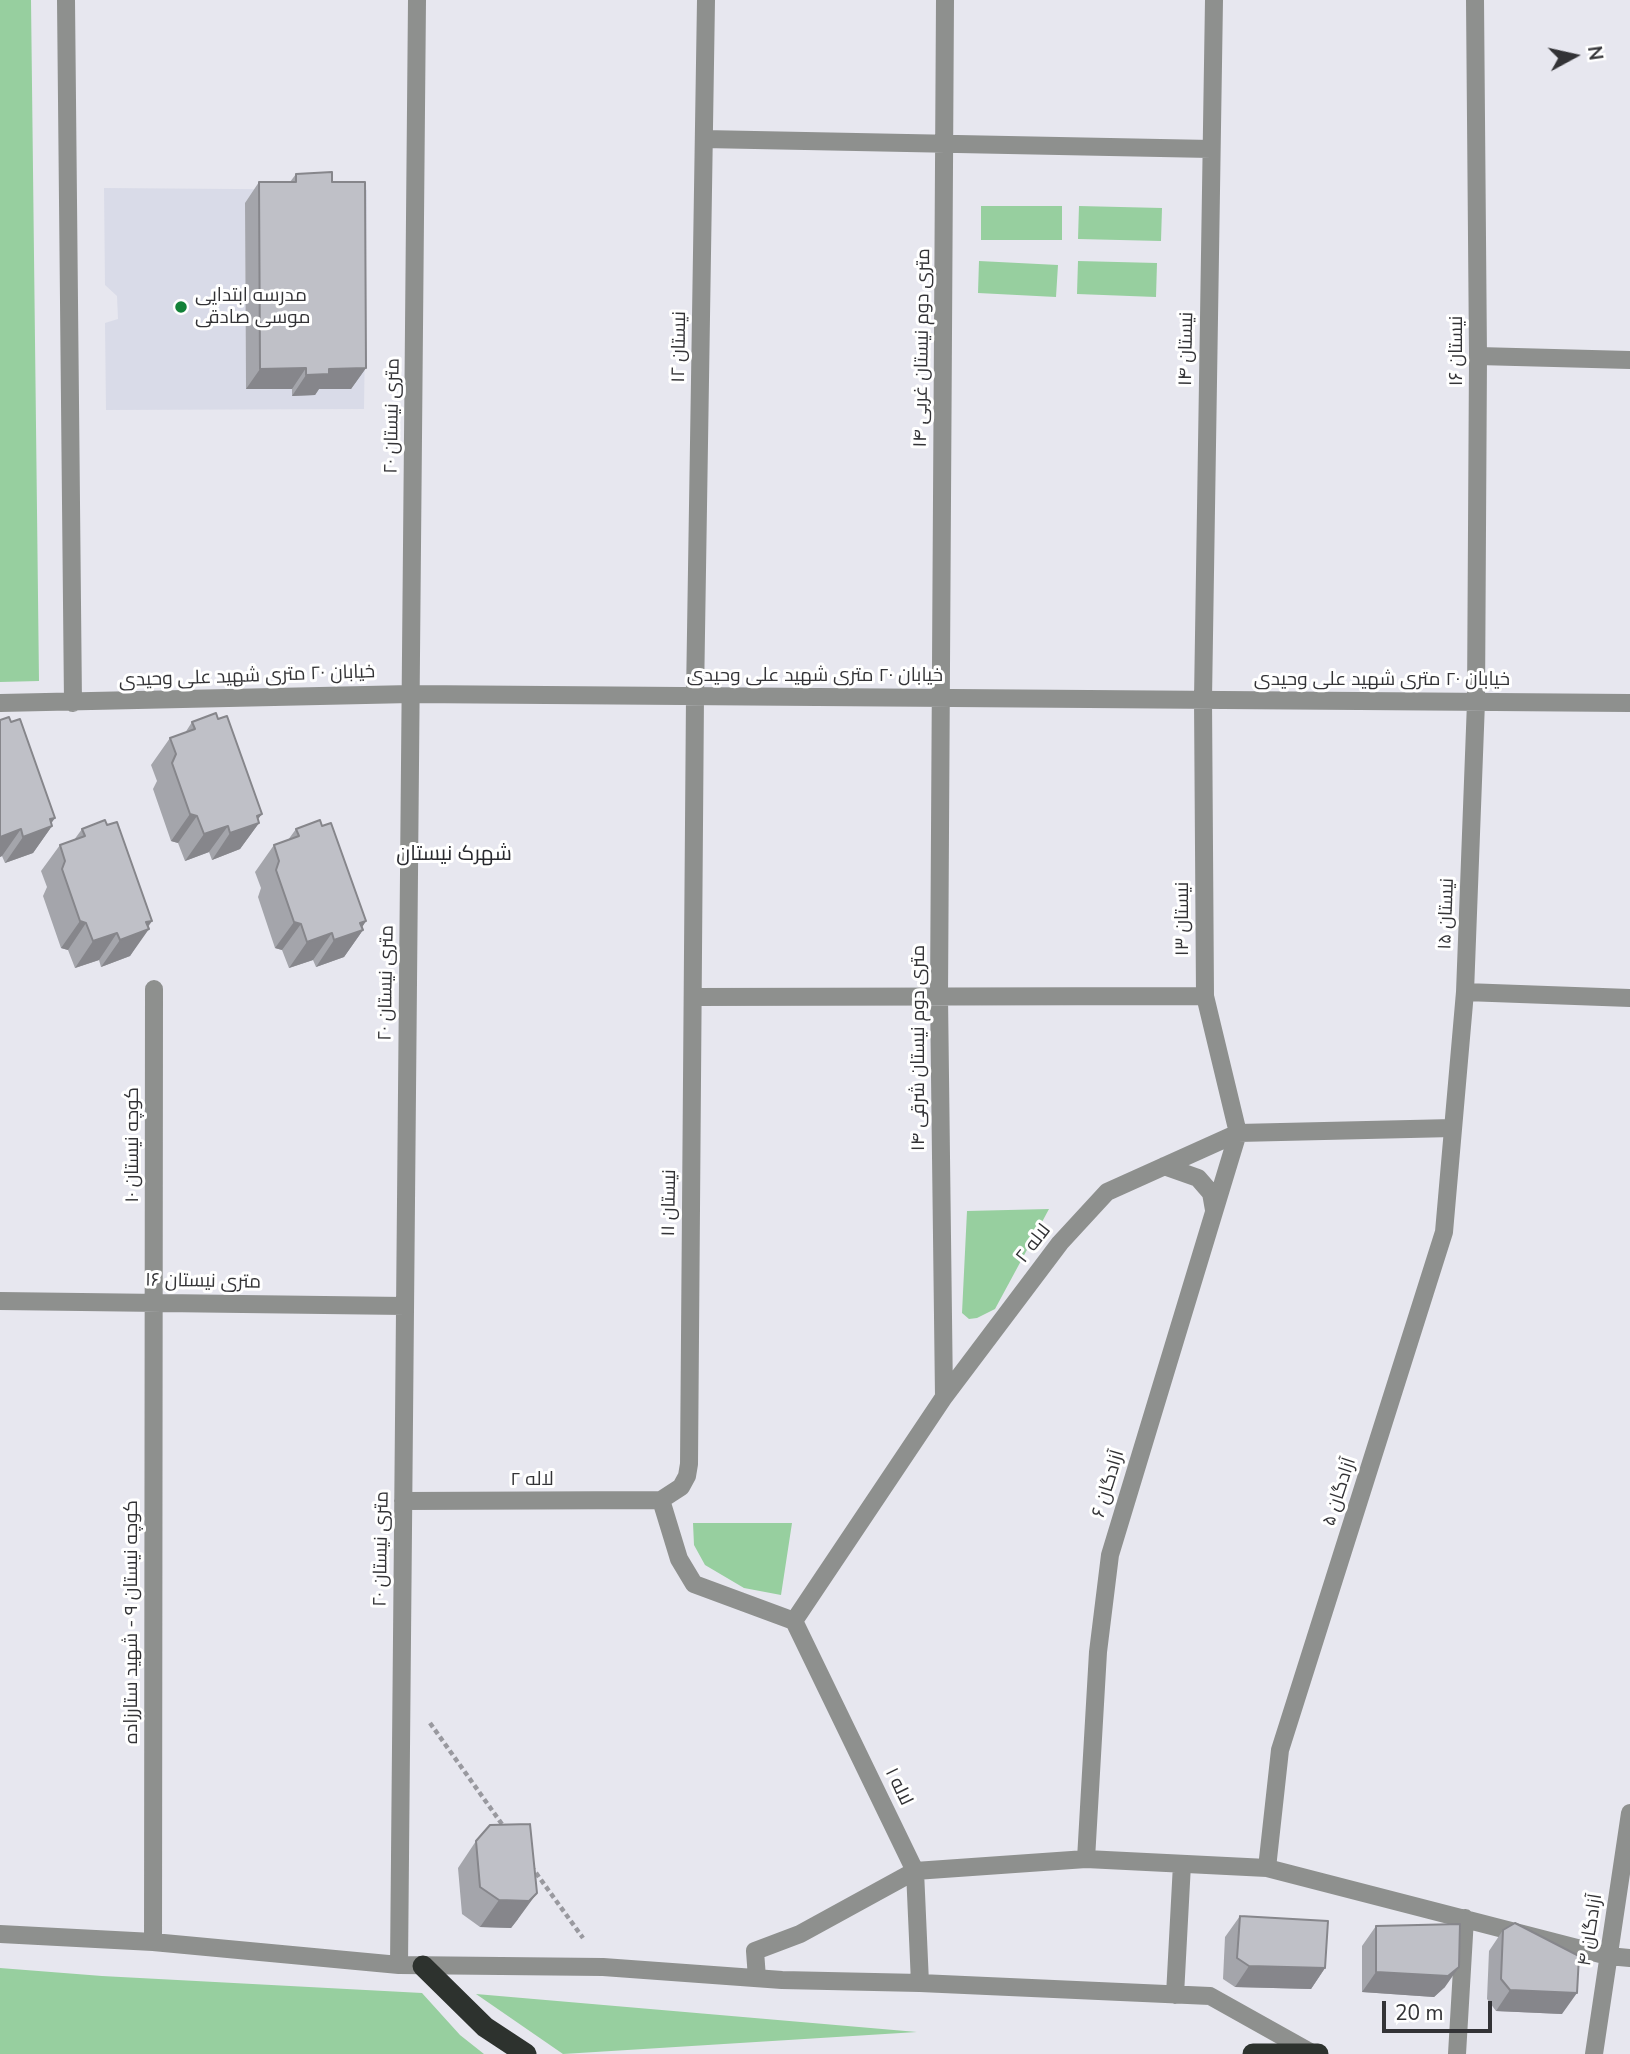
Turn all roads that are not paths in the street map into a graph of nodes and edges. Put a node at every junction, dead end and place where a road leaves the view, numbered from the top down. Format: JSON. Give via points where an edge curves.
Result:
{"nodes":[{"id":1,"x":66,"y":0,"type":"edge"},
{"id":2,"x":418,"y":0,"type":"edge"},
{"id":3,"x":706,"y":0,"type":"edge"},
{"id":4,"x":945,"y":0,"type":"edge"},
{"id":5,"x":1214,"y":0,"type":"edge"},
{"id":6,"x":1475,"y":0,"type":"edge"},
{"id":7,"x":704,"y":139,"type":"junction"},
{"id":8,"x":946,"y":143,"type":"junction"},
{"id":9,"x":1211,"y":149,"type":"junction"},
{"id":10,"x":1478,"y":356,"type":"junction"},
{"id":11,"x":1630,"y":360,"type":"edge"},
{"id":12,"x":411,"y":694,"type":"junction"},
{"id":13,"x":695,"y":696,"type":"junction"},
{"id":14,"x":939,"y":697,"type":"junction"},
{"id":15,"x":1202,"y":699,"type":"junction"},
{"id":16,"x":1476,"y":702,"type":"junction"},
{"id":17,"x":73,"y":703,"type":"junction"},
{"id":18,"x":1630,"y":703,"type":"edge"},
{"id":19,"x":0,"y":704,"type":"edge"},
{"id":20,"x":154,"y":989,"type":"dead end"},
{"id":21,"x":1465,"y":992,"type":"junction"},
{"id":22,"x":939,"y":996,"type":"junction"},
{"id":23,"x":1205,"y":996,"type":"junction"},
{"id":24,"x":693,"y":997,"type":"junction"},
{"id":25,"x":1630,"y":998,"type":"edge"},
{"id":26,"x":1453,"y":1128,"type":"junction"},
{"id":27,"x":1238,"y":1133,"type":"junction"},
{"id":28,"x":1164,"y":1166,"type":"junction"},
{"id":29,"x":1214,"y":1210,"type":"junction"},
{"id":30,"x":0,"y":1301,"type":"edge"},
{"id":31,"x":153,"y":1302,"type":"junction"},
{"id":32,"x":405,"y":1306,"type":"junction"},
{"id":33,"x":944,"y":1398,"type":"junction"},
{"id":34,"x":661,"y":1500,"type":"junction"},
{"id":35,"x":403,"y":1501,"type":"junction"},
{"id":36,"x":794,"y":1621,"type":"junction"},
{"id":37,"x":1630,"y":1813,"type":"edge"},
{"id":38,"x":1086,"y":1859,"type":"junction"},
{"id":39,"x":1182,"y":1864,"type":"junction"},
{"id":40,"x":1267,"y":1868,"type":"junction"},
{"id":41,"x":915,"y":1871,"type":"junction"},
{"id":42,"x":1465,"y":1918,"type":"junction"},
{"id":43,"x":0,"y":1934,"type":"edge"},
{"id":44,"x":153,"y":1942,"type":"junction"},
{"id":45,"x":1608,"y":1956,"type":"junction"},
{"id":46,"x":1630,"y":1958,"type":"edge"},
{"id":47,"x":399,"y":1965,"type":"junction"},
{"id":48,"x":423,"y":1966,"type":"junction"},
{"id":49,"x":757,"y":1978,"type":"junction"},
{"id":50,"x":920,"y":1983,"type":"junction"},
{"id":51,"x":1175,"y":1994,"type":"junction"},
{"id":52,"x":1312,"y":2053,"type":"edge"},
{"id":53,"x":526,"y":2054,"type":"edge"},
{"id":54,"x":1253,"y":2054,"type":"edge"},
{"id":55,"x":1318,"y":2054,"type":"edge"},
{"id":56,"x":1457,"y":2054,"type":"edge"},
{"id":57,"x":1594,"y":2054,"type":"edge"}],
"edges":[{"from":1,"to":17,"type":"street"},
{"from":2,"to":12,"type":"street","name":"۲۰ متری نیستان"},
{"from":3,"to":7,"type":"street","name":"نیستان ۱۲"},
{"from":4,"to":8,"type":"street","name":"۱۴ متری دوم نیستان غربی"},
{"from":5,"to":9,"type":"street","name":"نیستان ۱۴"},
{"from":6,"to":10,"type":"street","name":"نیستان ۱۶"},
{"from":7,"to":8,"type":"street"},
{"from":7,"to":13,"type":"street","name":"نیستان ۱۲"},
{"from":8,"to":9,"type":"street"},
{"from":8,"to":14,"type":"street","name":"۱۴ متری دوم نیستان غربی"},
{"from":9,"to":15,"type":"street","name":"نیستان ۱۴"},
{"from":10,"to":11,"type":"street"},
{"from":10,"to":16,"type":"street","name":"نیستان ۱۶"},
{"from":12,"to":13,"type":"street","name":"خیابان ۲۰ متری شهید علی وحیدی"},
{"from":12,"to":17,"type":"street","name":"خیابان ۲۰ متری شهید علی وحیدی"},
{"from":12,"to":32,"type":"street","name":"۲۰ متری نیستان"},
{"from":13,"to":14,"type":"street","name":"خیابان ۲۰ متری شهید علی وحیدی"},
{"from":13,"to":24,"type":"street","name":"نیستان ۱۱"},
{"from":14,"to":15,"type":"street","name":"خیابان ۲۰ متری شهید علی وحیدی"},
{"from":14,"to":22,"type":"street","name":"۱۴ متری دوم نیستان شرقی"},
{"from":15,"to":16,"type":"street","name":"خیابان ۲۰ متری شهید علی وحیدی"},
{"from":15,"to":23,"type":"street","name":"نیستان ۱۳"},
{"from":16,"to":18,"type":"street","name":"خیابان ۲۰ متری شهید علی وحیدی"},
{"from":16,"to":21,"type":"street","name":"نیستان ۱۵"},
{"from":17,"to":19,"type":"street","name":"خیابان ۲۰ متری شهید علی وحیدی"},
{"from":20,"to":31,"type":"street","name":"کوچه نیستان ۱۰"},
{"from":21,"to":25,"type":"street"},
{"from":21,"to":26,"type":"street","name":"نیستان ۱۵"},
{"from":22,"to":23,"type":"street"},
{"from":22,"to":24,"type":"street"},
{"from":22,"to":33,"type":"street","name":"۱۴ متری دوم نیستان شرقی"},
{"from":23,"to":27,"type":"street","name":"نیستان ۱۳"},
{"from":24,"to":34,"type":"street","name":"نیستان ۱۱","via":[[689,1464],[681,1487]]},
{"from":26,"to":27,"type":"street","name":"لاله ۲"},
{"from":26,"to":40,"type":"street","name":"آزادگان ۵","via":[[1444,1231],[1280,1750]]},
{"from":27,"to":28,"type":"street","name":"لاله ۲"},
{"from":27,"to":29,"type":"street","name":"آزادگان ۶"},
{"from":28,"to":29,"type":"street","via":[[1198,1178],[1211,1193]]},
{"from":28,"to":33,"type":"street","name":"لاله ۲","via":[[1107,1192],[1060,1243]]},
{"from":29,"to":38,"type":"street","name":"آزادگان ۶","via":[[1110,1555],[1098,1653]]},
{"from":30,"to":31,"type":"street","name":"۱۶ متری نیستان"},
{"from":31,"to":32,"type":"street","name":"۱۶ متری نیستان"},
{"from":31,"to":44,"type":"street","name":"کوچه نیستان ۹ - شهید ستارزاده"},
{"from":32,"to":35,"type":"street","name":"۲۰ متری نیستان"},
{"from":33,"to":36,"type":"street","name":"لاله ۲"},
{"from":34,"to":35,"type":"street","name":"لاله ۲"},
{"from":34,"to":36,"type":"street","via":[[678,1559],[694,1584]]},
{"from":35,"to":47,"type":"street","name":"۲۰ متری نیستان"},
{"from":36,"to":41,"type":"street","name":"لاله ۱"},
{"from":37,"to":45,"type":"street","name":"آزادگان ۴"},
{"from":38,"to":39,"type":"street"},
{"from":38,"to":41,"type":"street"},
{"from":39,"to":40,"type":"street"},
{"from":39,"to":51,"type":"street"},
{"from":40,"to":42,"type":"street"},
{"from":41,"to":49,"type":"street","via":[[800,1934],[755,1951]]},
{"from":41,"to":50,"type":"street","name":"لاله ۱"},
{"from":42,"to":45,"type":"street"},
{"from":42,"to":56,"type":"street"},
{"from":43,"to":44,"type":"street"},
{"from":44,"to":47,"type":"street"},
{"from":45,"to":46,"type":"street"},
{"from":45,"to":57,"type":"street","name":"آزادگان ۴"},
{"from":47,"to":48,"type":"street"},
{"from":48,"to":49,"type":"street","via":[[603,1967]]},
{"from":48,"to":53,"type":"highway","via":[[485,2026]]},
{"from":49,"to":50,"type":"street"},
{"from":50,"to":51,"type":"street"},
{"from":51,"to":52,"type":"street","via":[[1210,1996]]},
{"from":52,"to":54,"type":"highway"},
{"from":52,"to":55,"type":"highway"}]}
